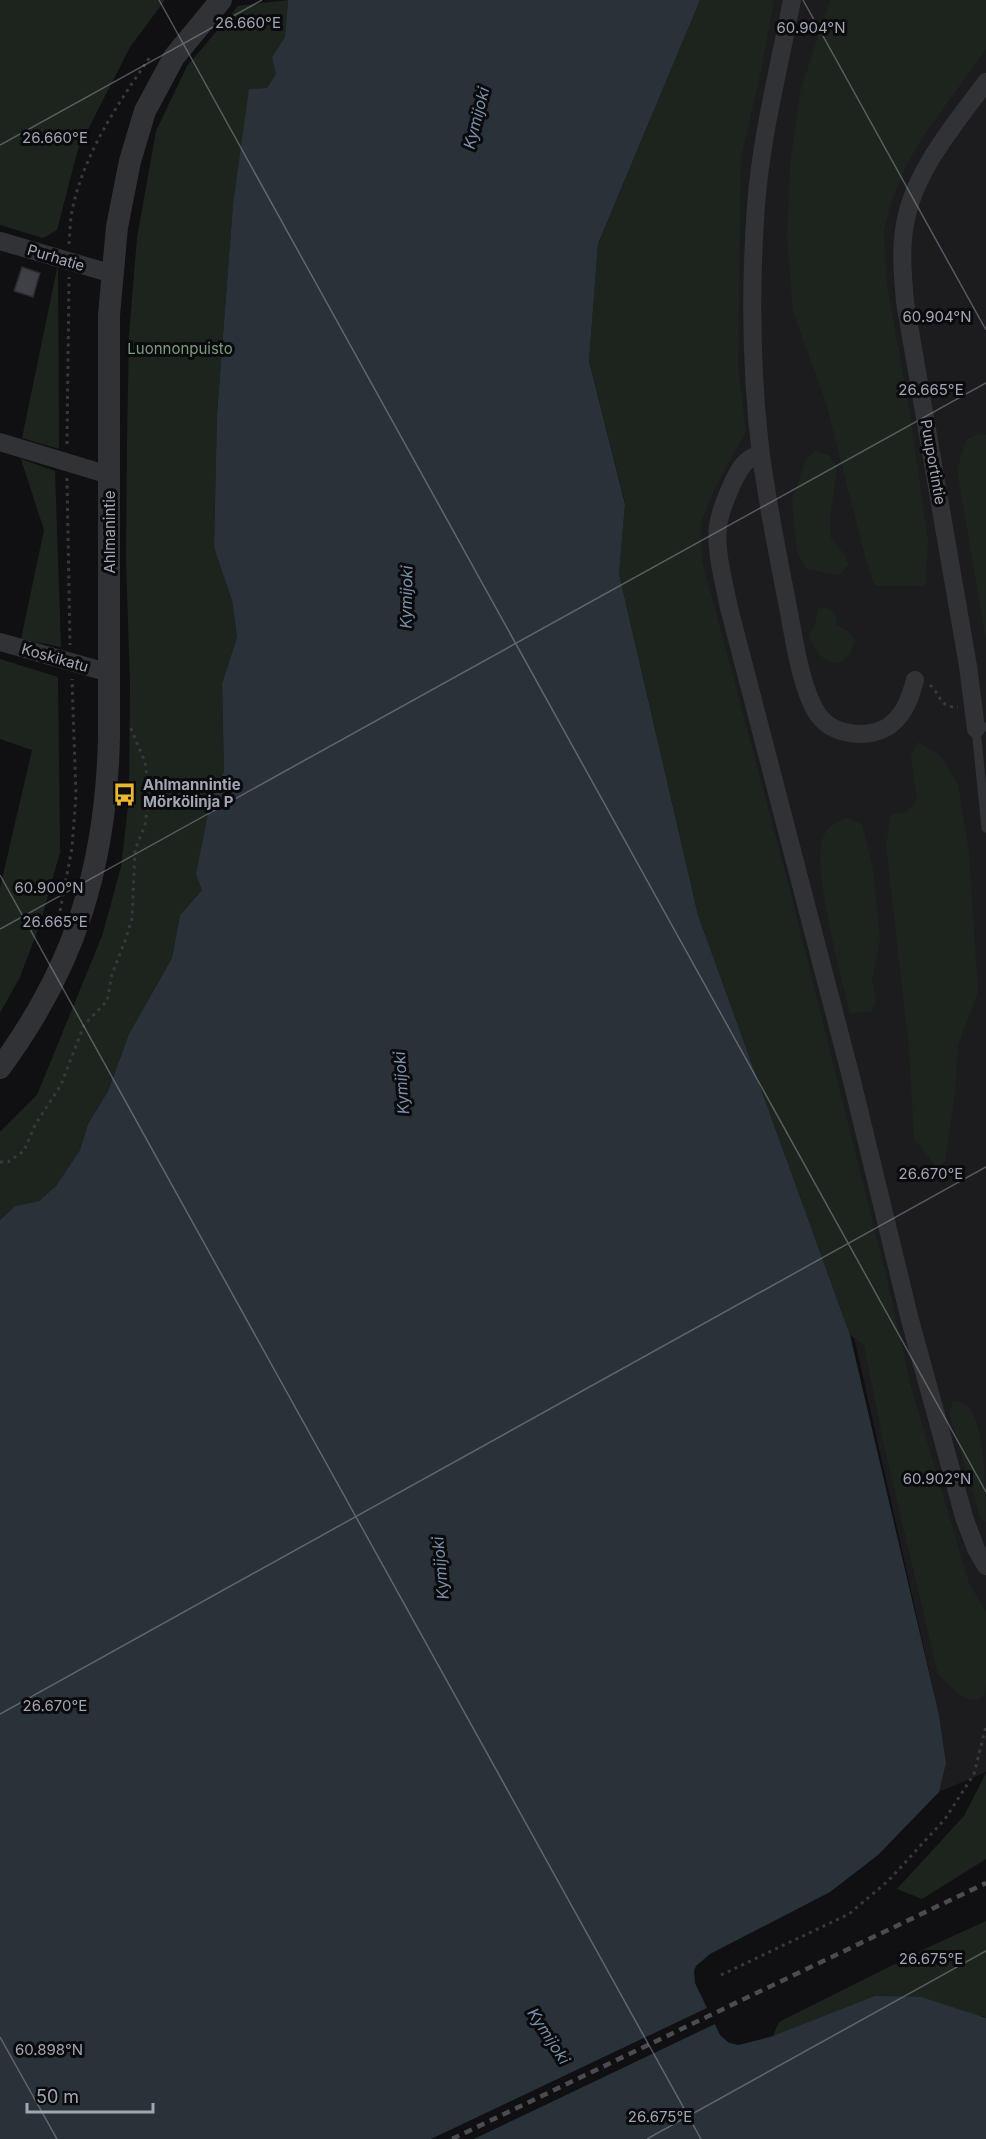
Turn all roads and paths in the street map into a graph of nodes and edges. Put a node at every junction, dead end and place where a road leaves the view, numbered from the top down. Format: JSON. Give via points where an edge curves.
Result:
{"nodes":[{"id":1,"x":221,"y":0,"type":"edge"},
{"id":2,"x":792,"y":0,"type":"edge"},
{"id":3,"x":986,"y":82,"type":"edge"},
{"id":4,"x":0,"y":241,"type":"edge"},
{"id":5,"x":113,"y":274,"type":"junction"},
{"id":6,"x":0,"y":442,"type":"edge"},
{"id":7,"x":761,"y":454,"type":"junction"},
{"id":8,"x":110,"y":475,"type":"junction"},
{"id":9,"x":0,"y":642,"type":"edge"},
{"id":10,"x":71,"y":672,"type":"dead end"},
{"id":11,"x":110,"y":673,"type":"junction"},
{"id":12,"x":920,"y":680,"type":"joint"},
{"id":13,"x":959,"y":698,"type":"dead end"},
{"id":14,"x":127,"y":719,"type":"dead end"},
{"id":15,"x":981,"y":728,"type":"edge"},
{"id":16,"x":986,"y":828,"type":"edge"},
{"id":17,"x":57,"y":920,"type":"dead end"},
{"id":18,"x":0,"y":1068,"type":"edge"},
{"id":19,"x":0,"y":1162,"type":"edge"},
{"id":20,"x":986,"y":1566,"type":"edge"},
{"id":21,"x":986,"y":1726,"type":"edge"},
{"id":22,"x":721,"y":1975,"type":"dead end"}],
"edges":[{"from":1,"to":5,"type":"street","name":"Ahlmanintie","via":[[174,57],[145,111],[117,227]]},
{"from":2,"to":7,"type":"street","via":[[756,204],[754,354]]},
{"from":3,"to":15,"type":"street","name":"Puuportintie","via":[[948,132],[918,185],[902,242],[905,302]]},
{"from":4,"to":5,"type":"street","name":"Purhatie"},
{"from":5,"to":8,"type":"street","name":"Ahlmanintie","via":[[109,315]]},
{"from":6,"to":8,"type":"street"},
{"from":7,"to":12,"type":"street","via":[[806,689],[821,718],[844,732],[877,732],[897,720]]},
{"from":7,"to":20,"type":"street","via":[[752,456],[739,468],[721,511],[719,555],[729,608],[910,1320],[964,1517]]},
{"from":8,"to":11,"type":"street","name":"Ahlmanintie"},
{"from":9,"to":11,"type":"street","name":"Koskikatu"},
{"from":10,"to":17,"type":"path","via":[[76,795],[72,849]]},
{"from":11,"to":18,"type":"street","name":"Ahlmanintie","via":[[107,787],[88,895],[51,990]]},
{"from":12,"to":13,"type":"path","via":[[934,688],[949,707],[960,707]]},
{"from":14,"to":19,"type":"path","via":[[145,762],[149,795],[145,825],[135,850],[129,930],[106,1001],[84,1025],[61,1085],[34,1125],[24,1151],[8,1162]]},
{"from":15,"to":16,"type":"lane","name":"Puuportintie"},
{"from":21,"to":22,"type":"path","via":[[974,1774],[945,1819],[888,1881],[849,1914]]}]}
